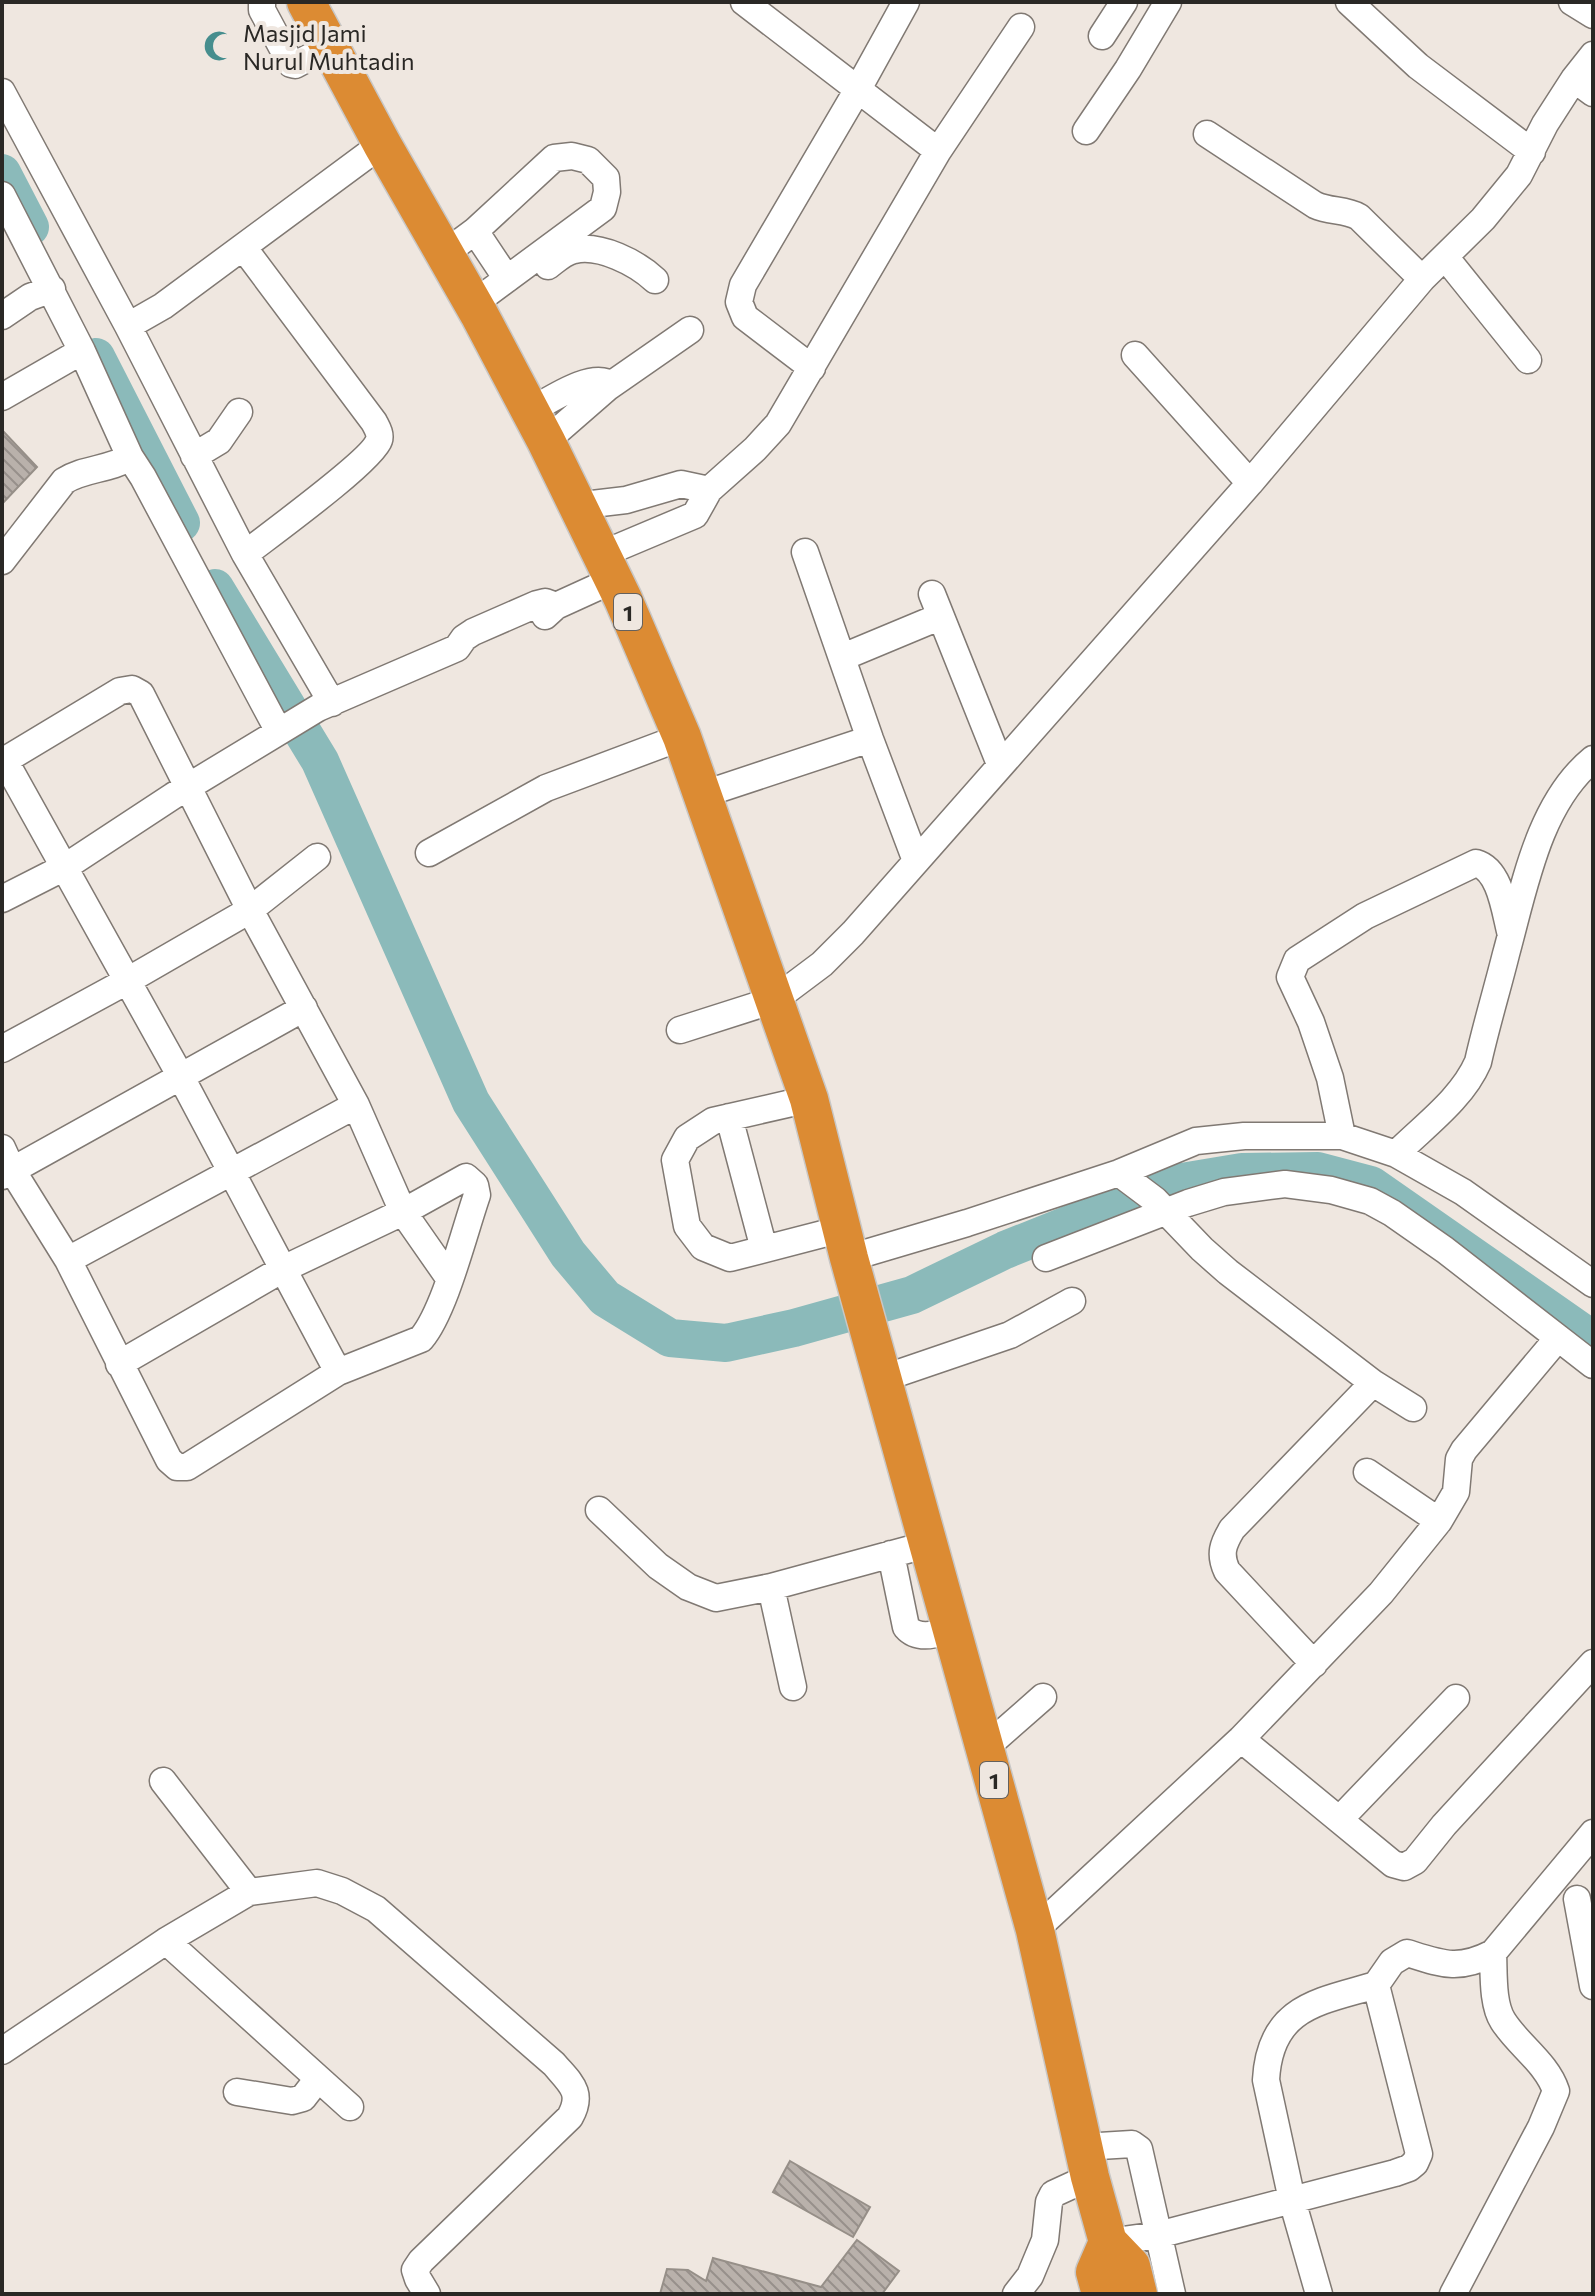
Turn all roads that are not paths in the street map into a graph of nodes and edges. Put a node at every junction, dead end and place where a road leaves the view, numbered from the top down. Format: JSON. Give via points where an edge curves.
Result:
{"nodes":[{"id":1,"x":262,"y":2,"type":"edge"},
{"id":2,"x":744,"y":2,"type":"edge"},
{"id":3,"x":906,"y":2,"type":"edge"},
{"id":4,"x":1124,"y":2,"type":"edge"},
{"id":5,"x":1168,"y":2,"type":"edge"},
{"id":6,"x":1349,"y":2,"type":"edge"},
{"id":7,"x":1572,"y":2,"type":"edge"},
{"id":8,"x":308,"y":6,"type":"edge"},
{"id":9,"x":1593,"y":15,"type":"edge"},
{"id":10,"x":1021,"y":27,"type":"dead end"},
{"id":11,"x":275,"y":36,"type":"junction"},
{"id":12,"x":1102,"y":36,"type":"dead end"},
{"id":13,"x":329,"y":47,"type":"junction"},
{"id":14,"x":1593,"y":55,"type":"edge"},
{"id":15,"x":1583,"y":86,"type":"edge"},
{"id":16,"x":858,"y":89,"type":"junction"},
{"id":17,"x":2,"y":92,"type":"edge"},
{"id":18,"x":1086,"y":131,"type":"dead end"},
{"id":19,"x":1207,"y":134,"type":"dead end"},
{"id":20,"x":382,"y":144,"type":"junction"},
{"id":21,"x":938,"y":151,"type":"junction"},
{"id":22,"x":1532,"y":152,"type":"junction"},
{"id":23,"x":2,"y":195,"type":"edge"},
{"id":24,"x":475,"y":231,"type":"junction"},
{"id":25,"x":243,"y":247,"type":"junction"},
{"id":26,"x":444,"y":254,"type":"junction"},
{"id":27,"x":1446,"y":258,"type":"junction"},
{"id":28,"x":507,"y":279,"type":"junction"},
{"id":29,"x":1422,"y":279,"type":"junction"},
{"id":30,"x":655,"y":280,"type":"dead end"},
{"id":31,"x":52,"y":289,"type":"junction"},
{"id":32,"x":476,"y":309,"type":"junction"},
{"id":33,"x":2,"y":316,"type":"edge"},
{"id":34,"x":128,"y":326,"type":"junction"},
{"id":35,"x":690,"y":330,"type":"dead end"},
{"id":36,"x":82,"y":351,"type":"junction"},
{"id":37,"x":1135,"y":355,"type":"dead end"},
{"id":38,"x":1528,"y":360,"type":"dead end"},
{"id":39,"x":812,"y":368,"type":"junction"},
{"id":40,"x":5,"y":388,"type":"edge"},
{"id":41,"x":239,"y":412,"type":"dead end"},
{"id":42,"x":538,"y":426,"type":"junction"},
{"id":43,"x":194,"y":456,"type":"junction"},
{"id":44,"x":130,"y":457,"type":"junction"},
{"id":45,"x":1250,"y":483,"type":"junction"},
{"id":46,"x":709,"y":490,"type":"junction"},
{"id":47,"x":575,"y":506,"type":"junction"},
{"id":48,"x":805,"y":552,"type":"dead end"},
{"id":49,"x":245,"y":554,"type":"junction"},
{"id":50,"x":2,"y":561,"type":"edge"},
{"id":51,"x":606,"y":568,"type":"junction"},
{"id":52,"x":843,"y":657,"type":"junction"},
{"id":53,"x":325,"y":706,"type":"junction"},
{"id":54,"x":285,"y":726,"type":"junction"},
{"id":55,"x":682,"y":737,"type":"junction"},
{"id":56,"x":870,"y":739,"type":"junction"},
{"id":57,"x":1593,"y":759,"type":"edge"},
{"id":58,"x":3,"y":761,"type":"edge"},
{"id":59,"x":1000,"y":764,"type":"junction"},
{"id":60,"x":188,"y":787,"type":"junction"},
{"id":61,"x":701,"y":795,"type":"junction"},
{"id":62,"x":429,"y":853,"type":"dead end"},
{"id":63,"x":317,"y":857,"type":"dead end"},
{"id":64,"x":916,"y":861,"type":"junction"},
{"id":65,"x":65,"y":867,"type":"junction"},
{"id":66,"x":2,"y":899,"type":"edge"},
{"id":67,"x":250,"y":910,"type":"junction"},
{"id":68,"x":1511,"y":935,"type":"junction"},
{"id":69,"x":127,"y":981,"type":"junction"},
{"id":70,"x":774,"y":1000,"type":"junction"},
{"id":71,"x":304,"y":1008,"type":"junction"},
{"id":72,"x":680,"y":1030,"type":"dead end"},
{"id":73,"x":2,"y":1049,"type":"edge"},
{"id":74,"x":181,"y":1077,"type":"junction"},
{"id":75,"x":809,"y":1099,"type":"junction"},
{"id":76,"x":356,"y":1105,"type":"junction"},
{"id":77,"x":729,"y":1117,"type":"junction"},
{"id":78,"x":1342,"y":1136,"type":"junction"},
{"id":79,"x":1396,"y":1154,"type":"junction"},
{"id":80,"x":5,"y":1165,"type":"edge"},
{"id":81,"x":233,"y":1172,"type":"junction"},
{"id":82,"x":1125,"y":1178,"type":"junction"},
{"id":83,"x":1162,"y":1206,"type":"junction"},
{"id":84,"x":403,"y":1212,"type":"junction"},
{"id":85,"x":764,"y":1249,"type":"junction"},
{"id":86,"x":848,"y":1250,"type":"junction"},
{"id":87,"x":1046,"y":1258,"type":"dead end"},
{"id":88,"x":68,"y":1260,"type":"junction"},
{"id":89,"x":283,"y":1269,"type":"junction"},
{"id":90,"x":1588,"y":1271,"type":"edge"},
{"id":91,"x":449,"y":1278,"type":"junction"},
{"id":92,"x":1072,"y":1301,"type":"dead end"},
{"id":93,"x":1558,"y":1338,"type":"junction"},
{"id":94,"x":119,"y":1364,"type":"junction"},
{"id":95,"x":1593,"y":1365,"type":"edge"},
{"id":96,"x":338,"y":1372,"type":"junction"},
{"id":97,"x":884,"y":1378,"type":"junction"},
{"id":98,"x":1373,"y":1383,"type":"junction"},
{"id":99,"x":1413,"y":1408,"type":"dead end"},
{"id":100,"x":1367,"y":1472,"type":"dead end"},
{"id":101,"x":599,"y":1510,"type":"dead end"},
{"id":102,"x":1439,"y":1521,"type":"junction"},
{"id":103,"x":929,"y":1544,"type":"junction"},
{"id":104,"x":891,"y":1554,"type":"junction"},
{"id":105,"x":771,"y":1587,"type":"junction"},
{"id":106,"x":953,"y":1630,"type":"junction"},
{"id":107,"x":1593,"y":1663,"type":"edge"},
{"id":108,"x":1314,"y":1664,"type":"junction"},
{"id":109,"x":793,"y":1687,"type":"dead end"},
{"id":110,"x":1043,"y":1697,"type":"dead end"},
{"id":111,"x":1456,"y":1698,"type":"dead end"},
{"id":112,"x":1241,"y":1739,"type":"junction"},
{"id":113,"x":985,"y":1748,"type":"junction"},
{"id":114,"x":163,"y":1781,"type":"dead end"},
{"id":115,"x":1340,"y":1819,"type":"junction"},
{"id":116,"x":1593,"y":1833,"type":"edge"},
{"id":117,"x":1555,"y":1881,"type":"junction"},
{"id":118,"x":249,"y":1892,"type":"junction"},
{"id":119,"x":1585,"y":1904,"type":"edge"},
{"id":120,"x":1035,"y":1930,"type":"junction"},
{"id":121,"x":166,"y":1941,"type":"junction"},
{"id":122,"x":1493,"y":1953,"type":"junction"},
{"id":123,"x":1376,"y":1985,"type":"junction"},
{"id":124,"x":1593,"y":1986,"type":"edge"},
{"id":125,"x":2,"y":2051,"type":"edge"},
{"id":126,"x":317,"y":2080,"type":"junction"},
{"id":127,"x":237,"y":2092,"type":"dead end"},
{"id":128,"x":350,"y":2107,"type":"dead end"},
{"id":129,"x":1087,"y":2162,"type":"junction"},
{"id":130,"x":1292,"y":2200,"type":"junction"},
{"id":131,"x":1158,"y":2235,"type":"junction"},
{"id":132,"x":1108,"y":2242,"type":"junction"},
{"id":133,"x":427,"y":2294,"type":"edge"},
{"id":134,"x":1016,"y":2294,"type":"edge"},
{"id":135,"x":1101,"y":2294,"type":"edge"},
{"id":136,"x":1138,"y":2294,"type":"edge"},
{"id":137,"x":1172,"y":2294,"type":"edge"},
{"id":138,"x":1319,"y":2294,"type":"edge"},
{"id":139,"x":1453,"y":2294,"type":"edge"}],
"edges":[{"from":1,"to":11,"type":"street"},
{"from":2,"to":16,"type":"street"},
{"from":3,"to":16,"type":"street"},
{"from":4,"to":12,"type":"street"},
{"from":5,"to":18,"type":"street"},
{"from":6,"to":22,"type":"street","via":[[1418,66]]},
{"from":7,"to":9,"type":"street"},
{"from":8,"to":11,"type":"street"},
{"from":8,"to":13,"type":"highway","number":"1"},
{"from":10,"to":21,"type":"street"},
{"from":11,"to":13,"type":"street","via":[[295,65]]},
{"from":13,"to":20,"type":"highway","number":"1"},
{"from":14,"to":15,"type":"street"},
{"from":15,"to":22,"type":"street","via":[[1545,124]]},
{"from":16,"to":21,"type":"street"},
{"from":16,"to":39,"type":"street","via":[[743,285],[739,302],[745,317]]},
{"from":17,"to":34,"type":"street"},
{"from":19,"to":29,"type":"street","via":[[1315,205],[1359,217]]},
{"from":20,"to":25,"type":"street"},
{"from":20,"to":26,"type":"highway","number":"1"},
{"from":21,"to":39,"type":"street"},
{"from":22,"to":27,"type":"street","via":[[1519,175]]},
{"from":23,"to":31,"type":"street"},
{"from":24,"to":26,"type":"street"},
{"from":24,"to":28,"type":"street"},
{"from":24,"to":28,"type":"street","via":[[554,158],[588,160],[606,178],[603,208]]},
{"from":25,"to":34,"type":"street"},
{"from":25,"to":49,"type":"street","via":[[379,433],[363,461]]},
{"from":26,"to":32,"type":"highway","number":"1"},
{"from":27,"to":29,"type":"street"},
{"from":27,"to":38,"type":"street"},
{"from":28,"to":32,"type":"street"},
{"from":29,"to":45,"type":"street"},
{"from":30,"to":32,"type":"street","via":[[607,253],[574,250]]},
{"from":31,"to":33,"type":"street"},
{"from":31,"to":36,"type":"street"},
{"from":32,"to":42,"type":"highway","number":"1"},
{"from":34,"to":43,"type":"street"},
{"from":35,"to":42,"type":"street","via":[[611,385],[591,380]]},
{"from":36,"to":40,"type":"street"},
{"from":36,"to":44,"type":"street"},
{"from":37,"to":45,"type":"street"},
{"from":39,"to":46,"type":"street","via":[[778,424]]},
{"from":41,"to":43,"type":"street","via":[[219,441]]},
{"from":42,"to":47,"type":"highway","number":"1"},
{"from":43,"to":49,"type":"street"},
{"from":44,"to":50,"type":"street","via":[[64,481]]},
{"from":44,"to":54,"type":"street"},
{"from":45,"to":59,"type":"street"},
{"from":46,"to":47,"type":"street","via":[[681,484],[626,500]]},
{"from":46,"to":51,"type":"street","via":[[695,515]]},
{"from":47,"to":51,"type":"highway","number":"1"},
{"from":48,"to":52,"type":"street"},
{"from":49,"to":53,"type":"street"},
{"from":51,"to":53,"type":"street","via":[[556,606],[537,604],[473,632],[457,648]]},
{"from":51,"to":55,"type":"highway","number":"1"},
{"from":52,"to":56,"type":"street"},
{"from":52,"to":59,"type":"street","via":[[935,606]]},
{"from":53,"to":54,"type":"street"},
{"from":54,"to":60,"type":"street"},
{"from":55,"to":61,"type":"highway","number":"1"},
{"from":55,"to":62,"type":"street","via":[[546,788]]},
{"from":56,"to":61,"type":"street"},
{"from":56,"to":64,"type":"street"},
{"from":57,"to":68,"type":"street","via":[[1566,787],[1544,831]]},
{"from":58,"to":60,"type":"street","via":[[120,691],[132,689],[141,694]]},
{"from":58,"to":65,"type":"street"},
{"from":59,"to":64,"type":"street"},
{"from":60,"to":65,"type":"street"},
{"from":60,"to":67,"type":"street"},
{"from":61,"to":70,"type":"highway","number":"1"},
{"from":63,"to":67,"type":"street"},
{"from":64,"to":70,"type":"street","via":[[834,953]]},
{"from":65,"to":66,"type":"street"},
{"from":65,"to":69,"type":"street"},
{"from":67,"to":69,"type":"street"},
{"from":67,"to":71,"type":"street"},
{"from":68,"to":78,"type":"street","via":[[1498,887],[1489,870],[1476,863],[1365,916],[1297,960],[1292,985],[1311,1022],[1334,1091]]},
{"from":68,"to":79,"type":"street","via":[[1472,1075]]},
{"from":69,"to":73,"type":"street"},
{"from":69,"to":74,"type":"street"},
{"from":70,"to":72,"type":"street"},
{"from":70,"to":75,"type":"highway","number":"1"},
{"from":71,"to":74,"type":"street"},
{"from":71,"to":76,"type":"street"},
{"from":74,"to":80,"type":"street"},
{"from":74,"to":81,"type":"street"},
{"from":75,"to":77,"type":"street"},
{"from":75,"to":86,"type":"highway","number":"1"},
{"from":76,"to":81,"type":"street"},
{"from":76,"to":84,"type":"street"},
{"from":77,"to":85,"type":"street"},
{"from":77,"to":85,"type":"street","via":[[687,1138],[675,1160],[687,1226],[703,1247],[730,1258]]},
{"from":78,"to":79,"type":"street"},
{"from":78,"to":82,"type":"street","via":[[1203,1140]]},
{"from":79,"to":90,"type":"street"},
{"from":80,"to":88,"type":"street"},
{"from":81,"to":88,"type":"street"},
{"from":81,"to":89,"type":"street"},
{"from":82,"to":83,"type":"street"},
{"from":82,"to":86,"type":"street"},
{"from":83,"to":87,"type":"street"},
{"from":83,"to":93,"type":"street","via":[[1285,1184],[1370,1201],[1445,1250]]},
{"from":83,"to":98,"type":"street","via":[[1228,1272]]},
{"from":84,"to":89,"type":"street"},
{"from":84,"to":91,"type":"street"},
{"from":84,"to":91,"type":"street","via":[[466,1177],[475,1185],[477,1195]]},
{"from":85,"to":86,"type":"street"},
{"from":86,"to":97,"type":"highway","number":"1"},
{"from":88,"to":94,"type":"street"},
{"from":89,"to":94,"type":"street"},
{"from":89,"to":96,"type":"street"},
{"from":91,"to":96,"type":"street","via":[[421,1339]]},
{"from":92,"to":97,"type":"street","via":[[1010,1335]]},
{"from":93,"to":95,"type":"street"},
{"from":93,"to":102,"type":"street","via":[[1459,1459],[1456,1492]]},
{"from":94,"to":96,"type":"street","via":[[177,1467],[187,1467]]},
{"from":97,"to":103,"type":"highway","number":"1"},
{"from":98,"to":99,"type":"street"},
{"from":98,"to":108,"type":"street","via":[[1232,1529],[1223,1545],[1227,1571]]},
{"from":100,"to":102,"type":"street"},
{"from":101,"to":105,"type":"street","via":[[658,1566],[700,1593],[716,1598]]},
{"from":102,"to":108,"type":"street"},
{"from":103,"to":104,"type":"street"},
{"from":103,"to":106,"type":"highway","number":"1"},
{"from":104,"to":105,"type":"street"},
{"from":104,"to":106,"type":"street","via":[[906,1627],[920,1636]]},
{"from":105,"to":109,"type":"street"},
{"from":106,"to":113,"type":"highway","number":"1"},
{"from":107,"to":115,"type":"street","via":[[1410,1865],[1393,1864]]},
{"from":108,"to":112,"type":"street"},
{"from":110,"to":113,"type":"street"},
{"from":111,"to":115,"type":"street"},
{"from":112,"to":115,"type":"street"},
{"from":112,"to":120,"type":"street"},
{"from":113,"to":120,"type":"highway","number":"1"},
{"from":114,"to":118,"type":"street"},
{"from":116,"to":117,"type":"street"},
{"from":117,"to":119,"type":"street"},
{"from":117,"to":122,"type":"street"},
{"from":118,"to":121,"type":"street"},
{"from":118,"to":133,"type":"street","via":[[317,1883],[376,1909],[574,2087],[577,2104],[570,2117],[421,2261],[415,2270]]},
{"from":119,"to":124,"type":"street"},
{"from":120,"to":129,"type":"highway","number":"1"},
{"from":121,"to":125,"type":"street"},
{"from":121,"to":126,"type":"street"},
{"from":122,"to":123,"type":"street","via":[[1449,1966],[1407,1953],[1392,1962]]},
{"from":122,"to":139,"type":"street","via":[[1503,2021],[1556,2091]]},
{"from":123,"to":130,"type":"street","via":[[1316,2001],[1292,2017],[1275,2041],[1266,2080]]},
{"from":123,"to":130,"type":"street","via":[[1419,2154],[1409,2168]]},
{"from":126,"to":127,"type":"street","via":[[303,2098],[292,2101]]},
{"from":126,"to":128,"type":"street"},
{"from":129,"to":131,"type":"street","via":[[1132,2144],[1139,2149]]},
{"from":129,"to":132,"type":"highway","number":"1"},
{"from":129,"to":134,"type":"street","via":[[1053,2194],[1045,2240]]},
{"from":130,"to":131,"type":"street"},
{"from":130,"to":138,"type":"street"},
{"from":131,"to":132,"type":"street"},
{"from":131,"to":137,"type":"street"},
{"from":132,"to":135,"type":"highway","via":[[1095,2272]]},
{"from":132,"to":136,"type":"highway","number":"1","via":[[1131,2266]]}]}
